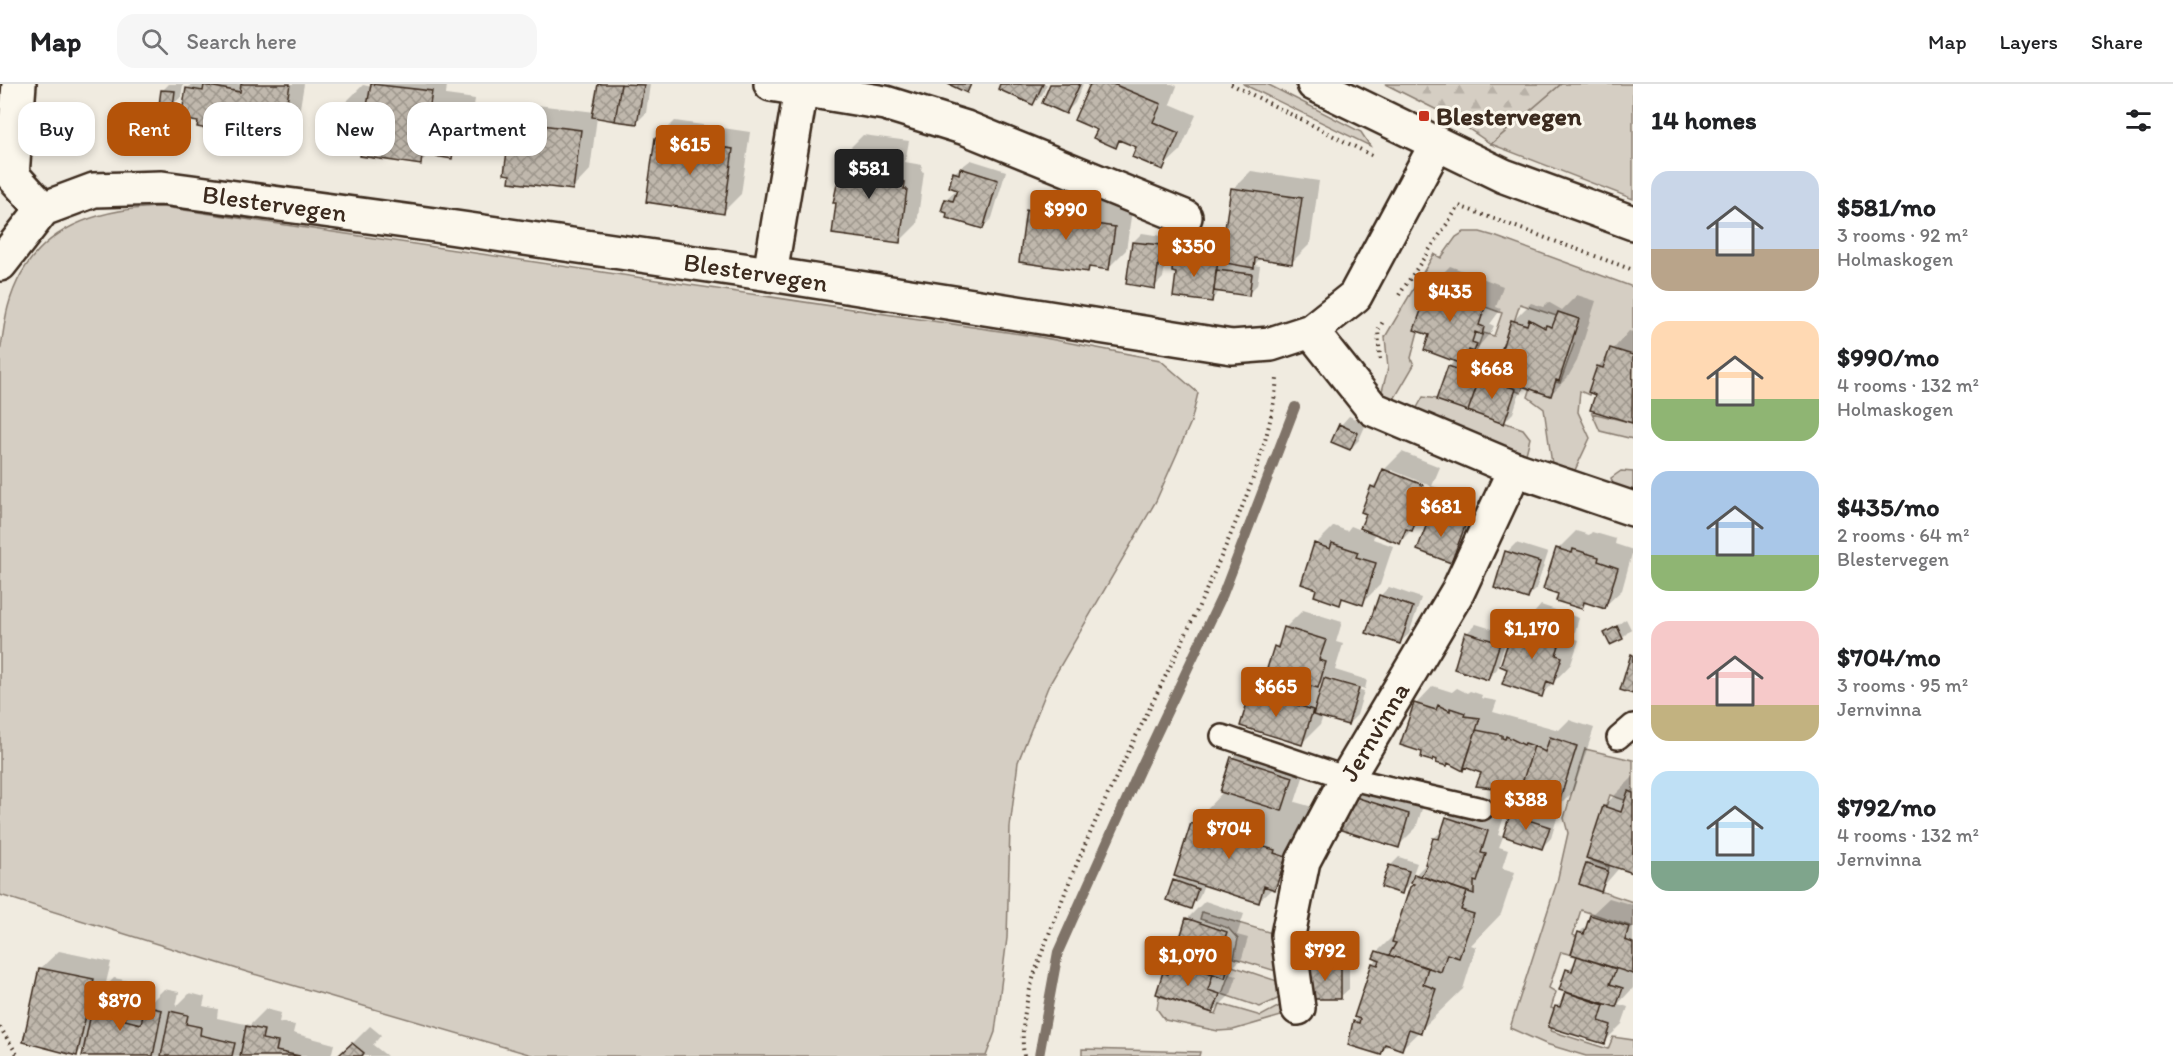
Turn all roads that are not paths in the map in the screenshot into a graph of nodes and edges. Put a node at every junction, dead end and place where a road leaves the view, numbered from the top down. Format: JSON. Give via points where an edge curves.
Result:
{"nodes":[{"id":1,"x":19,"y":84,"type":"edge"},
{"id":2,"x":1314,"y":84,"type":"edge"},
{"id":3,"x":786,"y":87,"type":"edge"},
{"id":4,"x":1436,"y":145,"type":"junction"},
{"id":5,"x":43,"y":209,"type":"junction"},
{"id":6,"x":1185,"y":217,"type":"dead end"},
{"id":7,"x":1633,"y":222,"type":"edge"},
{"id":8,"x":0,"y":264,"type":"edge"},
{"id":9,"x":770,"y":274,"type":"junction"},
{"id":10,"x":1311,"y":332,"type":"junction"},
{"id":11,"x":1515,"y":469,"type":"junction"},
{"id":12,"x":1633,"y":509,"type":"edge"},
{"id":13,"x":1222,"y":736,"type":"dead end"},
{"id":14,"x":1347,"y":778,"type":"junction"},
{"id":15,"x":1482,"y":809,"type":"dead end"},
{"id":16,"x":1298,"y":1008,"type":"dead end"}],
"edges":[{"from":1,"to":5,"type":"street","via":[[12,176]]},
{"from":2,"to":4,"type":"street"},
{"from":3,"to":6,"type":"street","via":[[885,103],[966,128]]},
{"from":3,"to":9,"type":"street"},
{"from":4,"to":7,"type":"street","via":[[1504,176]]},
{"from":4,"to":10,"type":"street","name":"Blestervegen","via":[[1355,296]]},
{"from":5,"to":8,"type":"street"},
{"from":5,"to":9,"type":"street","name":"Blestervegen","via":[[94,190],[162,188]]},
{"from":9,"to":10,"type":"street","name":"Blestervegen","via":[[1232,347],[1271,344]]},
{"from":10,"to":11,"type":"street","via":[[1373,409]]},
{"from":11,"to":12,"type":"street"},
{"from":11,"to":14,"type":"street","name":"Jernvinna","via":[[1458,591]]},
{"from":13,"to":14,"type":"lane"},
{"from":14,"to":15,"type":"lane"},
{"from":14,"to":16,"type":"street","name":"Jernvinna","via":[[1303,861],[1288,935]]}]}
